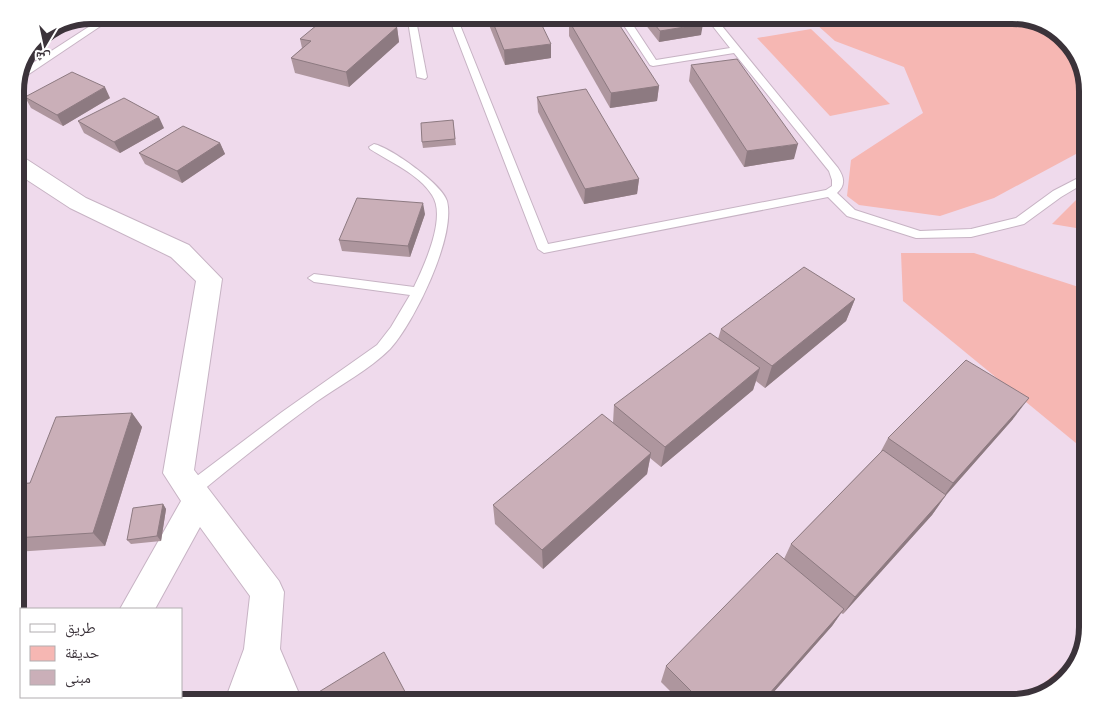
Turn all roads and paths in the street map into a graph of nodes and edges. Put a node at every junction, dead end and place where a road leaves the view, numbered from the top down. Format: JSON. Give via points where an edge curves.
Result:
{"nodes":[{"id":1,"x":99,"y":24,"type":"edge"},
{"id":2,"x":413,"y":24,"type":"edge"},
{"id":3,"x":456,"y":24,"type":"edge"},
{"id":4,"x":715,"y":24,"type":"edge"},
{"id":5,"x":630,"y":27,"type":"dead end"},
{"id":6,"x":736,"y":50,"type":"junction"},
{"id":7,"x":27,"y":72,"type":"edge"},
{"id":8,"x":422,"y":77,"type":"dead end"},
{"id":9,"x":374,"y":147,"type":"dead end"},
{"id":10,"x":24,"y":168,"type":"edge"},
{"id":11,"x":1079,"y":181,"type":"edge"},
{"id":12,"x":830,"y":192,"type":"junction"},
{"id":13,"x":314,"y":278,"type":"dead end"},
{"id":14,"x":419,"y":292,"type":"junction"},
{"id":15,"x":194,"y":495,"type":"junction"},
{"id":16,"x":138,"y":608,"type":"edge"},
{"id":17,"x":262,"y":649,"type":"junction"},
{"id":18,"x":246,"y":694,"type":"edge"},
{"id":19,"x":280,"y":694,"type":"edge"}],
"edges":[{"from":1,"to":7,"type":"lane"},
{"from":2,"to":8,"type":"lane"},
{"from":3,"to":12,"type":"lane","via":[[544,249]]},
{"from":4,"to":6,"type":"lane"},
{"from":5,"to":6,"type":"lane","via":[[653,63]]},
{"from":6,"to":12,"type":"lane","via":[[834,170],[837,187]]},
{"from":9,"to":14,"type":"lane","via":[[431,185],[441,201],[441,222],[435,249]]},
{"from":10,"to":15,"type":"street","via":[[78,203],[180,251],[208,279],[178,474]]},
{"from":11,"to":12,"type":"lane","via":[[1020,221],[971,233],[920,235],[882,224],[851,213]]},
{"from":13,"to":14,"type":"lane"},
{"from":14,"to":15,"type":"lane","via":[[386,344],[295,409]]},
{"from":15,"to":16,"type":"street"},
{"from":15,"to":17,"type":"street","via":[[267,592]]},
{"from":17,"to":18,"type":"street"},
{"from":17,"to":19,"type":"street"}]}
